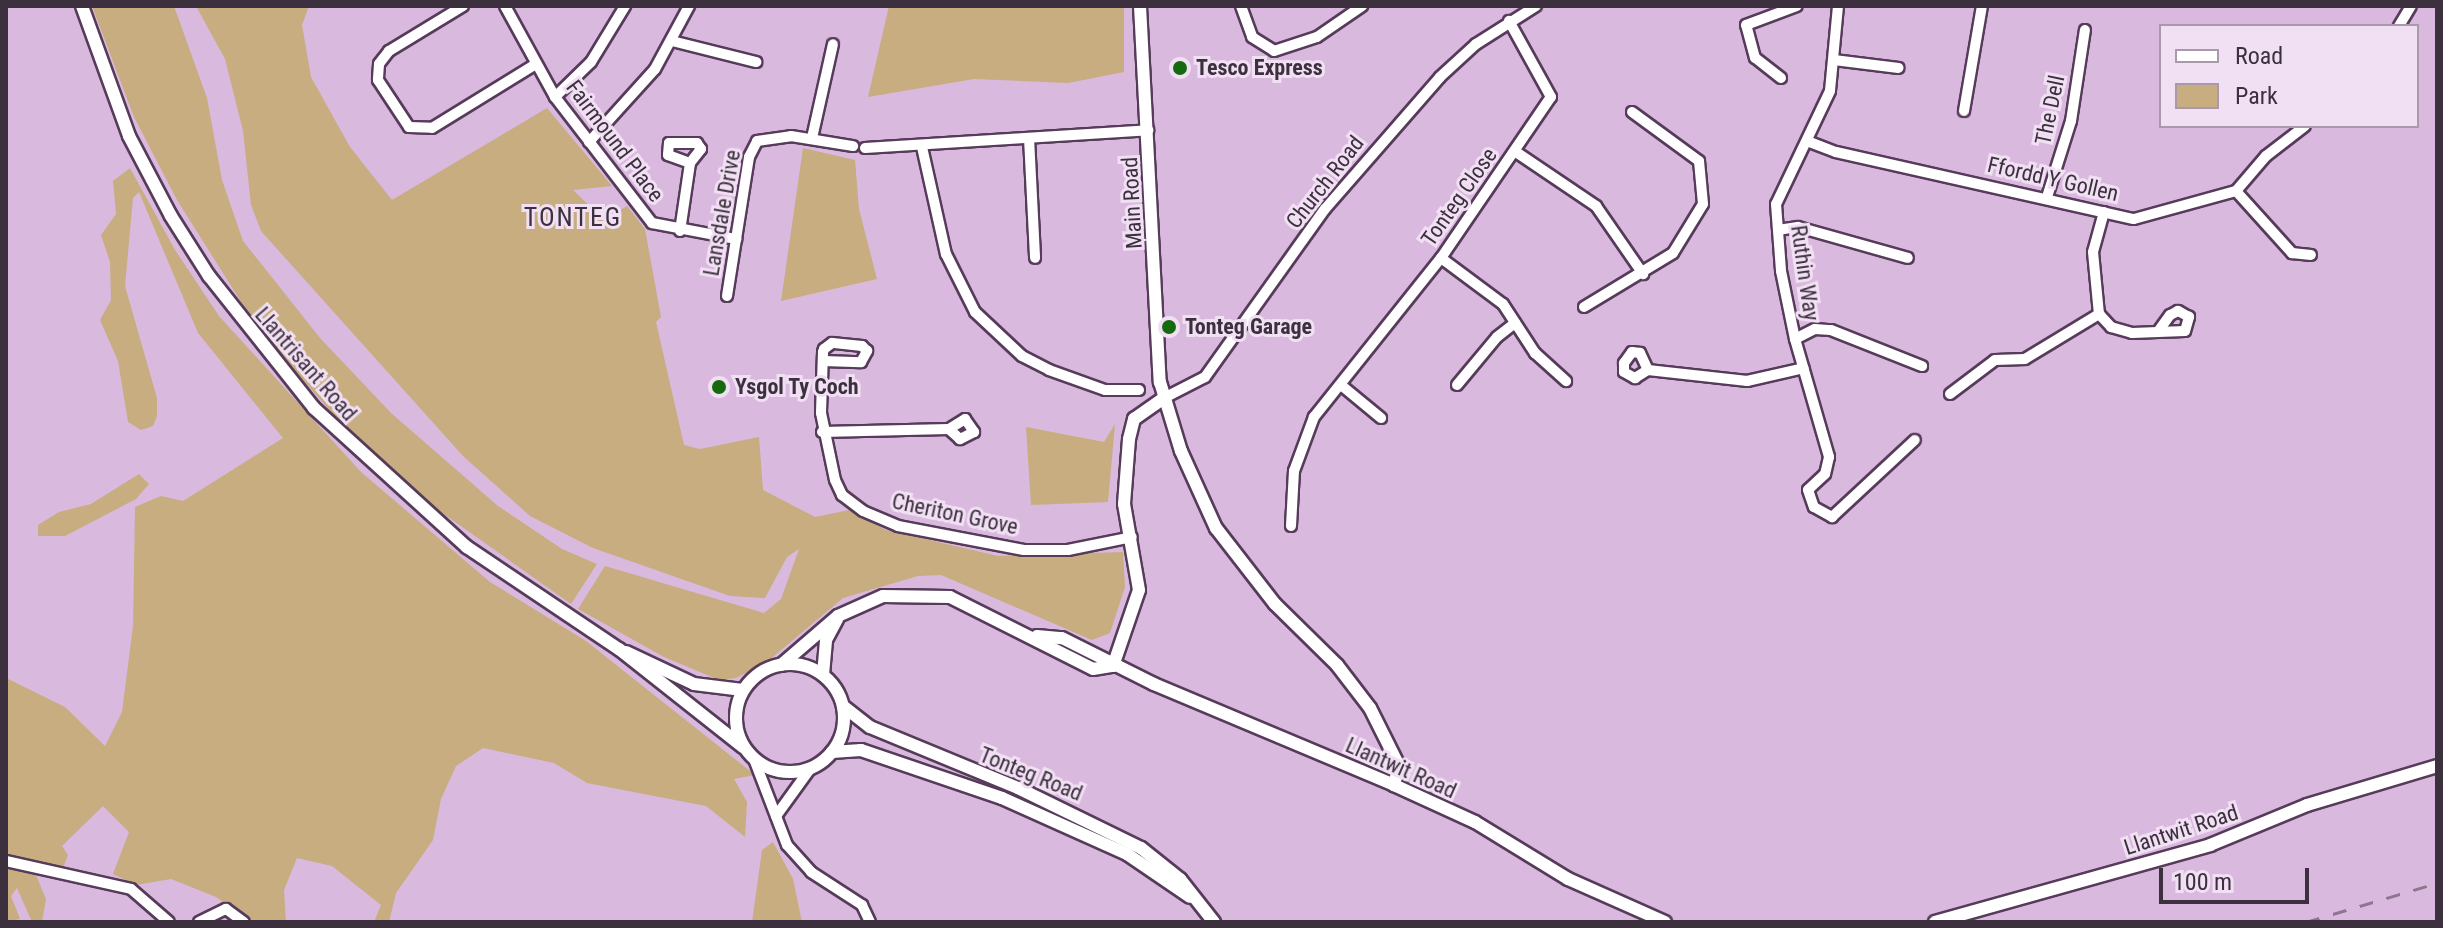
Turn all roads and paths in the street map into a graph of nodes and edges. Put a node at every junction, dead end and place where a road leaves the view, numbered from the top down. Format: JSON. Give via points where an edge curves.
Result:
{"nodes":[{"id":1,"x":82,"y":6,"type":"edge"},
{"id":2,"x":463,"y":6,"type":"edge"},
{"id":3,"x":505,"y":6,"type":"edge"},
{"id":4,"x":625,"y":6,"type":"edge"},
{"id":5,"x":689,"y":6,"type":"edge"},
{"id":6,"x":1140,"y":6,"type":"edge"},
{"id":7,"x":1241,"y":6,"type":"edge"},
{"id":8,"x":1362,"y":6,"type":"edge"},
{"id":9,"x":1536,"y":6,"type":"edge"},
{"id":10,"x":1797,"y":6,"type":"edge"},
{"id":11,"x":1838,"y":6,"type":"edge"},
{"id":12,"x":1982,"y":6,"type":"edge"},
{"id":13,"x":2411,"y":6,"type":"edge"},
{"id":14,"x":1520,"y":10,"type":"edge"},
{"id":15,"x":1346,"y":11,"type":"edge"},
{"id":16,"x":1509,"y":21,"type":"junction"},
{"id":17,"x":2400,"y":24,"type":"edge"},
{"id":18,"x":2085,"y":30,"type":"dead end"},
{"id":19,"x":672,"y":41,"type":"junction"},
{"id":20,"x":833,"y":44,"type":"dead end"},
{"id":21,"x":1834,"y":60,"type":"junction"},
{"id":22,"x":756,"y":62,"type":"dead end"},
{"id":23,"x":536,"y":64,"type":"junction"},
{"id":24,"x":1899,"y":68,"type":"dead end"},
{"id":25,"x":1781,"y":78,"type":"dead end"},
{"id":26,"x":555,"y":97,"type":"junction"},
{"id":27,"x":1964,"y":111,"type":"dead end"},
{"id":28,"x":1632,"y":112,"type":"dead end"},
{"id":29,"x":2302,"y":128,"type":"edge"},
{"id":30,"x":1148,"y":130,"type":"junction"},
{"id":31,"x":812,"y":138,"type":"junction"},
{"id":32,"x":1029,"y":138,"type":"junction"},
{"id":33,"x":1807,"y":141,"type":"junction"},
{"id":34,"x":589,"y":142,"type":"junction"},
{"id":35,"x":922,"y":147,"type":"junction"},
{"id":36,"x":1516,"y":152,"type":"junction"},
{"id":37,"x":690,"y":163,"type":"dead end"},
{"id":38,"x":2236,"y":191,"type":"junction"},
{"id":39,"x":2047,"y":197,"type":"junction"},
{"id":40,"x":2104,"y":212,"type":"junction"},
{"id":41,"x":1778,"y":230,"type":"junction"},
{"id":42,"x":680,"y":231,"type":"junction"},
{"id":43,"x":736,"y":239,"type":"junction"},
{"id":44,"x":2311,"y":255,"type":"dead end"},
{"id":45,"x":1035,"y":258,"type":"dead end"},
{"id":46,"x":1441,"y":258,"type":"junction"},
{"id":47,"x":1908,"y":258,"type":"dead end"},
{"id":48,"x":1643,"y":274,"type":"junction"},
{"id":49,"x":727,"y":296,"type":"dead end"},
{"id":50,"x":1584,"y":307,"type":"dead end"},
{"id":51,"x":2099,"y":314,"type":"junction"},
{"id":52,"x":1515,"y":323,"type":"junction"},
{"id":53,"x":2159,"y":330,"type":"dead end"},
{"id":54,"x":1795,"y":339,"type":"junction"},
{"id":55,"x":823,"y":361,"type":"dead end"},
{"id":56,"x":1922,"y":366,"type":"dead end"},
{"id":57,"x":1804,"y":368,"type":"junction"},
{"id":58,"x":1648,"y":370,"type":"dead end"},
{"id":59,"x":1566,"y":381,"type":"dead end"},
{"id":60,"x":1341,"y":385,"type":"junction"},
{"id":61,"x":1457,"y":385,"type":"dead end"},
{"id":62,"x":1139,"y":390,"type":"dead end"},
{"id":63,"x":1950,"y":394,"type":"dead end"},
{"id":64,"x":1164,"y":398,"type":"junction"},
{"id":65,"x":1381,"y":418,"type":"dead end"},
{"id":66,"x":949,"y":429,"type":"dead end"},
{"id":67,"x":822,"y":432,"type":"junction"},
{"id":68,"x":1915,"y":440,"type":"dead end"},
{"id":69,"x":1291,"y":526,"type":"dead end"},
{"id":70,"x":1132,"y":537,"type":"junction"},
{"id":71,"x":838,"y":616,"type":"junction"},
{"id":72,"x":619,"y":649,"type":"junction"},
{"id":73,"x":781,"y":665,"type":"junction"},
{"id":74,"x":1113,"y":666,"type":"junction"},
{"id":75,"x":823,"y":675,"type":"junction"},
{"id":76,"x":743,"y":690,"type":"junction"},
{"id":77,"x":843,"y":706,"type":"junction"},
{"id":78,"x":743,"y":747,"type":"junction"},
{"id":79,"x":832,"y":752,"type":"junction"},
{"id":80,"x":754,"y":759,"type":"junction"},
{"id":81,"x":2437,"y":766,"type":"edge"},
{"id":82,"x":810,"y":769,"type":"junction"},
{"id":83,"x":1394,"y":785,"type":"junction"},
{"id":84,"x":776,"y":816,"type":"junction"},
{"id":85,"x":6,"y":861,"type":"edge"},
{"id":86,"x":1190,"y":897,"type":"junction"},
{"id":87,"x":169,"y":922,"type":"edge"},
{"id":88,"x":199,"y":922,"type":"edge"},
{"id":89,"x":244,"y":922,"type":"edge"},
{"id":90,"x":870,"y":922,"type":"edge"},
{"id":91,"x":1214,"y":922,"type":"edge"},
{"id":92,"x":1665,"y":922,"type":"edge"},
{"id":93,"x":1935,"y":922,"type":"edge"}],
"edges":[{"from":1,"to":72,"type":"main road","name":"Llantrisant Road","via":[[129,136],[171,216],[209,276],[294,385],[349,444],[429,516],[524,588]]},
{"from":2,"to":23,"type":"street","via":[[389,51],[379,64],[378,80],[409,127],[432,128]]},
{"from":3,"to":23,"type":"street","name":"Fairmound Place"},
{"from":4,"to":26,"type":"street","via":[[591,62]]},
{"from":5,"to":19,"type":"street"},
{"from":6,"to":30,"type":"main road","name":"Main Road"},
{"from":7,"to":15,"type":"street","via":[[1252,37],[1274,51],[1295,47]]},
{"from":8,"to":15,"type":"street"},
{"from":9,"to":14,"type":"street","name":"Church Road"},
{"from":10,"to":25,"type":"street","via":[[1746,25],[1755,58]]},
{"from":11,"to":21,"type":"street","name":"Ruthin Way"},
{"from":12,"to":27,"type":"street"},
{"from":13,"to":17,"type":"street"},
{"from":14,"to":16,"type":"street","name":"Church Road"},
{"from":16,"to":36,"type":"street","name":"Tonteg Close","via":[[1551,97]]},
{"from":16,"to":64,"type":"street","name":"Church Road","via":[[1476,44],[1408,110],[1325,209],[1205,377]]},
{"from":18,"to":39,"type":"street","name":"The Dell","via":[[2071,121]]},
{"from":19,"to":22,"type":"street"},
{"from":19,"to":34,"type":"street","via":[[632,99]]},
{"from":20,"to":31,"type":"street"},
{"from":21,"to":24,"type":"street"},
{"from":21,"to":33,"type":"street","name":"Ruthin Way","via":[[1830,91]]},
{"from":23,"to":26,"type":"street","name":"Fairmound Place"},
{"from":26,"to":34,"type":"street","name":"Fairmound Place"},
{"from":28,"to":48,"type":"street","via":[[1699,161],[1704,185],[1703,204],[1686,239]]},
{"from":29,"to":38,"type":"street","via":[[2266,156]]},
{"from":30,"to":32,"type":"street","name":"Lansdale Drive"},
{"from":30,"to":64,"type":"main road","name":"Main Road"},
{"from":31,"to":35,"type":"street","name":"Lansdale Drive","via":[[859,147]]},
{"from":31,"to":43,"type":"street","name":"Lansdale Drive","via":[[763,136],[757,141],[749,157]]},
{"from":32,"to":35,"type":"street","name":"Lansdale Drive"},
{"from":32,"to":45,"type":"street"},
{"from":33,"to":39,"type":"street","name":"Ffordd Y Gollen","via":[[1836,152]]},
{"from":33,"to":41,"type":"street","name":"Ruthin Way","via":[[1776,204]]},
{"from":34,"to":42,"type":"street","name":"Fairmound Place","via":[[652,223]]},
{"from":35,"to":62,"type":"street","via":[[946,254],[975,312],[1022,356],[1049,370],[1105,390]]},
{"from":36,"to":46,"type":"street","name":"Tonteg Close"},
{"from":36,"to":48,"type":"street","via":[[1596,206]]},
{"from":37,"to":42,"type":"street"},
{"from":38,"to":40,"type":"street","name":"Ffordd Y Gollen","via":[[2134,219]]},
{"from":38,"to":44,"type":"street","via":[[2292,253]]},
{"from":39,"to":40,"type":"street","name":"Ffordd Y Gollen"},
{"from":40,"to":51,"type":"street","via":[[2093,252]]},
{"from":41,"to":47,"type":"street","via":[[1798,227]]},
{"from":41,"to":54,"type":"street","name":"Ruthin Way"},
{"from":42,"to":43,"type":"street","name":"Fairmound Place"},
{"from":43,"to":49,"type":"street","name":"Lansdale Drive"},
{"from":46,"to":52,"type":"street","via":[[1503,304]]},
{"from":46,"to":60,"type":"street","name":"Tonteg Close"},
{"from":48,"to":50,"type":"street"},
{"from":51,"to":53,"type":"street","via":[[2111,327],[2132,333]]},
{"from":51,"to":63,"type":"street","via":[[2025,359],[1995,360]]},
{"from":52,"to":59,"type":"street","via":[[1535,353]]},
{"from":52,"to":61,"type":"street"},
{"from":54,"to":56,"type":"street","via":[[1815,329],[1831,330]]},
{"from":54,"to":57,"type":"street","name":"Ruthin Way"},
{"from":55,"to":67,"type":"street","name":"Cheriton Grove"},
{"from":57,"to":58,"type":"street","via":[[1747,381]]},
{"from":57,"to":68,"type":"street","name":"Ruthin Way","via":[[1829,457],[1825,474],[1808,490],[1814,507],[1832,517]]},
{"from":60,"to":65,"type":"street"},
{"from":60,"to":69,"type":"street","name":"Tonteg Close","via":[[1314,417],[1294,471]]},
{"from":64,"to":70,"type":"main road","via":[[1134,419],[1129,439],[1124,504]]},
{"from":64,"to":83,"type":"main road","name":"Main Road","via":[[1216,528],[1275,604],[1337,665],[1370,708],[1399,766]]},
{"from":66,"to":67,"type":"street"},
{"from":67,"to":70,"type":"street","name":"Cheriton Grove","via":[[842,495],[898,526],[1024,550],[1068,550]]},
{"from":70,"to":74,"type":"main road","via":[[1139,590]]},
{"from":71,"to":73,"type":"main road"},
{"from":71,"to":74,"type":"main road","name":"Llantwit Road","via":[[883,596],[950,597],[1037,636],[1093,669]]},
{"from":71,"to":75,"type":"main road","via":[[826,640]]},
{"from":72,"to":76,"type":"main road","name":"Llantrisant Road","via":[[694,684]]},
{"from":72,"to":78,"type":"main road","name":"Llantrisant Road"},
{"from":73,"to":75,"type":"main road"},
{"from":73,"to":76,"type":"main road","via":[[759,673]]},
{"from":74,"to":83,"type":"main road","name":"Llantwit Road"},
{"from":75,"to":77,"type":"main road"},
{"from":76,"to":78,"type":"main road","via":[[735,718]]},
{"from":77,"to":79,"type":"main road","via":[[841,738]]},
{"from":77,"to":86,"type":"main road","name":"Tonteg Road","via":[[870,727],[1018,788],[1141,848],[1180,879]]},
{"from":78,"to":80,"type":"main road"},
{"from":79,"to":82,"type":"main road"},
{"from":79,"to":86,"type":"main road","name":"Tonteg Road","via":[[861,750],[1002,798],[1127,854]]},
{"from":80,"to":82,"type":"main road","via":[[782,772]]},
{"from":80,"to":84,"type":"street"},
{"from":81,"to":93,"type":"main road","name":"Llantwit Road","via":[[2307,805],[2210,845]]},
{"from":82,"to":84,"type":"street"},
{"from":83,"to":92,"type":"main road","name":"Llantwit Road","via":[[1475,822],[1568,879]]},
{"from":84,"to":90,"type":"street","via":[[787,845],[803,863],[862,905]]},
{"from":85,"to":87,"type":"street","via":[[131,889]]},
{"from":86,"to":91,"type":"main road","name":"Tonteg Road"},
{"from":88,"to":89,"type":"street","via":[[226,909]]}]}
